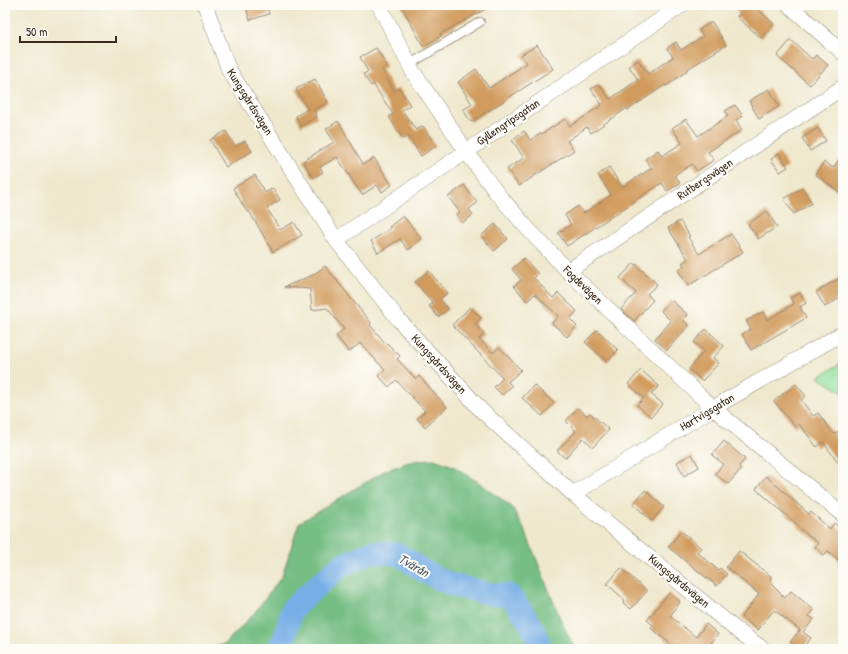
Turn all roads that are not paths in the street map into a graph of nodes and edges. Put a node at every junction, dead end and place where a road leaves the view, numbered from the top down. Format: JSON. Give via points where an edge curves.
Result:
{"nodes":[{"id":1,"x":205,"y":5,"type":"edge"},
{"id":2,"x":378,"y":5,"type":"edge"},
{"id":3,"x":682,"y":5,"type":"edge"},
{"id":4,"x":789,"y":5,"type":"edge"},
{"id":5,"x":480,"y":22,"type":"dead end"},
{"id":6,"x":843,"y":53,"type":"edge"},
{"id":7,"x":410,"y":64,"type":"junction"},
{"id":8,"x":843,"y":87,"type":"edge"},
{"id":9,"x":466,"y":151,"type":"junction"},
{"id":10,"x":336,"y":240,"type":"junction"},
{"id":11,"x":568,"y":271,"type":"junction"},
{"id":12,"x":843,"y":333,"type":"edge"},
{"id":13,"x":713,"y":408,"type":"junction"},
{"id":14,"x":573,"y":494,"type":"junction"},
{"id":15,"x":843,"y":515,"type":"edge"},
{"id":16,"x":763,"y":649,"type":"edge"}],
"edges":[{"from":1,"to":10,"type":"street","name":"Kungsgårdsvägen","via":[[228,70]]},
{"from":2,"to":7,"type":"street","name":"Fogdevägen"},
{"from":3,"to":9,"type":"street","name":"Gyllengripsgatan"},
{"from":4,"to":6,"type":"street"},
{"from":5,"to":7,"type":"lane"},
{"from":7,"to":9,"type":"street","name":"Fogdevägen"},
{"from":8,"to":11,"type":"street","name":"Rutbergsvägen"},
{"from":9,"to":10,"type":"street","name":"Gyllengripsgatan"},
{"from":9,"to":11,"type":"street","name":"Fogdevägen","via":[[496,192]]},
{"from":10,"to":14,"type":"street","name":"Kungsgårdsvägen","via":[[400,320],[482,411]]},
{"from":11,"to":13,"type":"street","name":"Fogdevägen"},
{"from":12,"to":13,"type":"street","name":"Hartvigsgatan"},
{"from":13,"to":14,"type":"street","name":"Hartvigsgatan"},
{"from":13,"to":15,"type":"street","name":"Fogdevägen"},
{"from":14,"to":16,"type":"street","name":"Kungsgårdsvägen","via":[[734,628]]}]}
